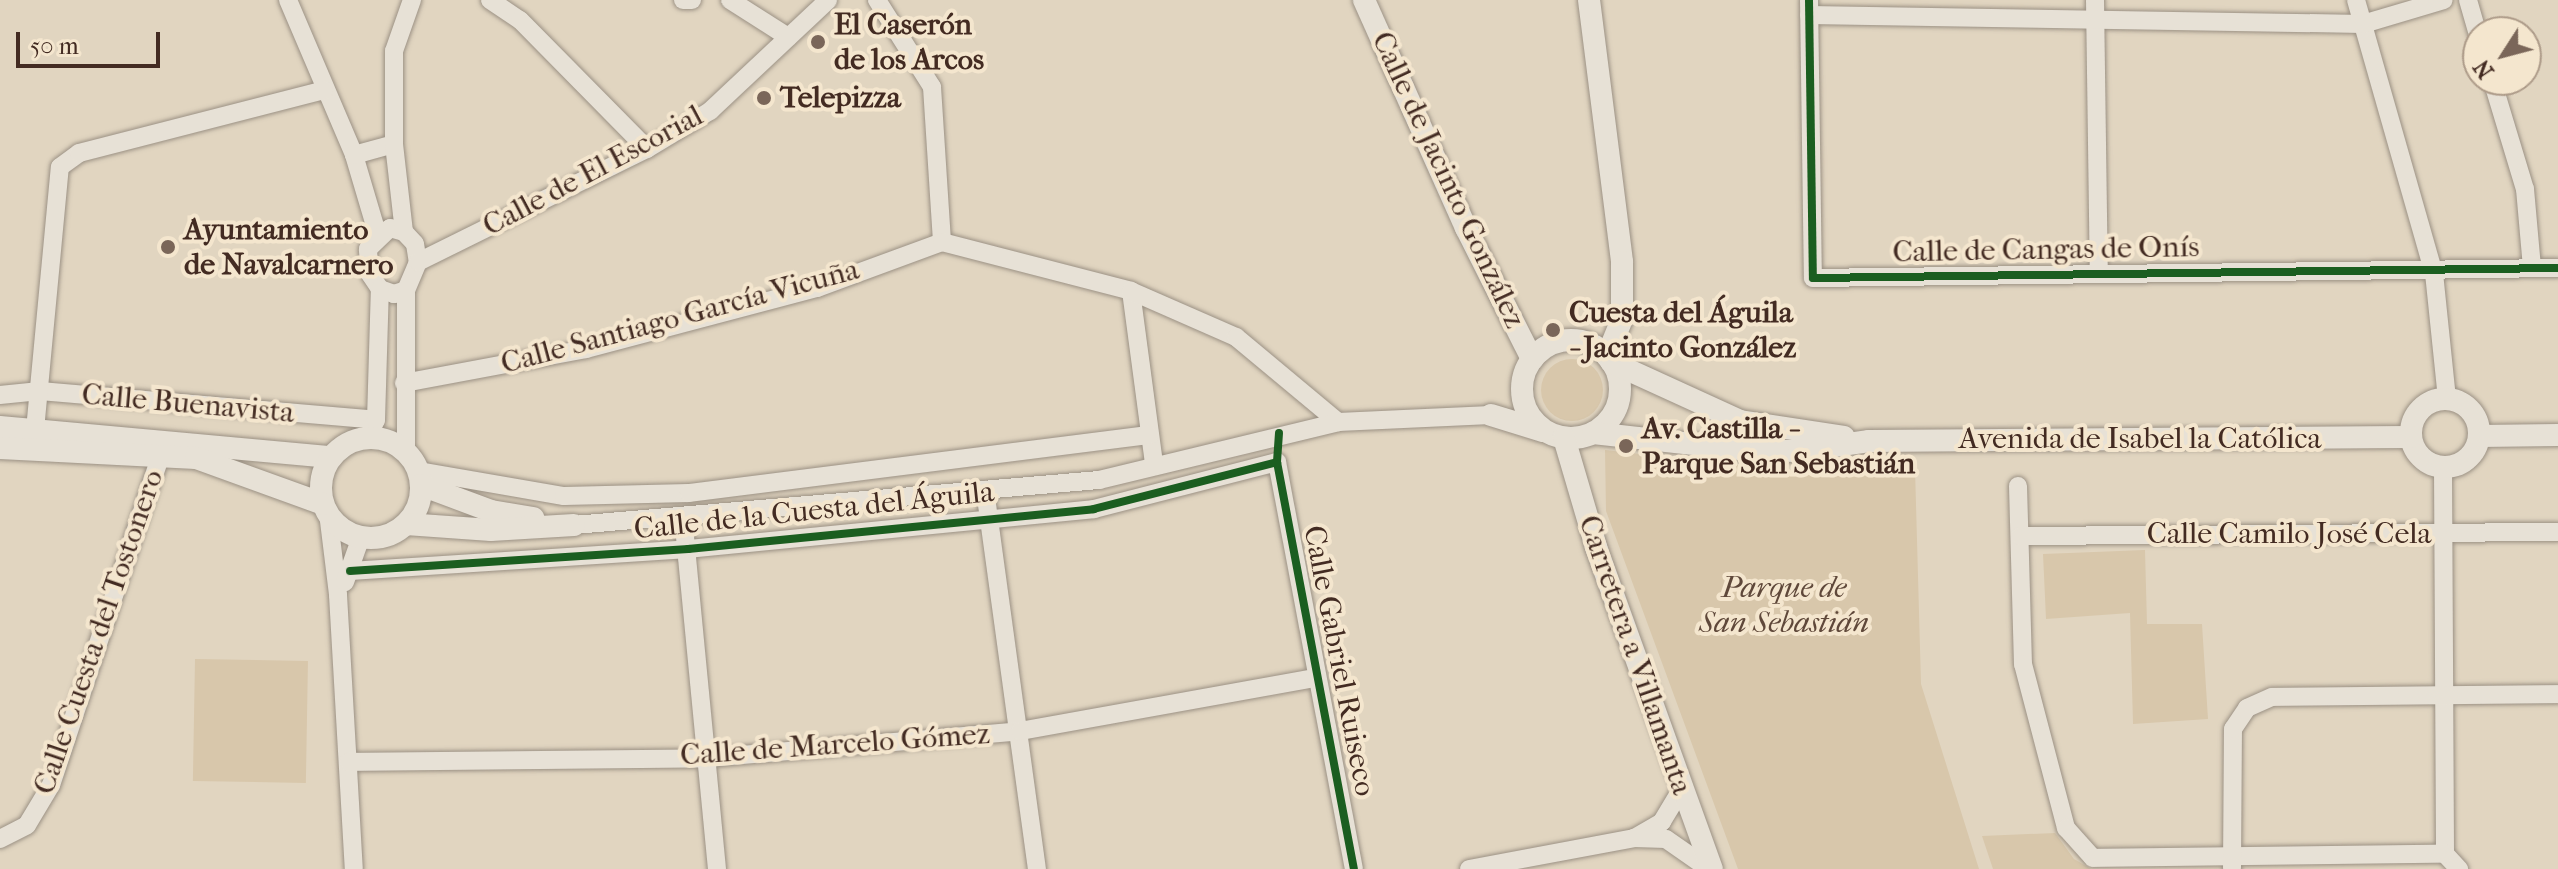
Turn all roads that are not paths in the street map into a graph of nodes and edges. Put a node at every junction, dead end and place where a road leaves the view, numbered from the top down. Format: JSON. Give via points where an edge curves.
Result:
{"nodes":[{"id":1,"x":288,"y":0,"type":"edge"},
{"id":2,"x":412,"y":0,"type":"edge"},
{"id":3,"x":490,"y":0,"type":"edge"},
{"id":4,"x":683,"y":0,"type":"edge"},
{"id":5,"x":692,"y":0,"type":"edge"},
{"id":6,"x":730,"y":0,"type":"edge"},
{"id":7,"x":877,"y":0,"type":"edge"},
{"id":8,"x":1364,"y":0,"type":"edge"},
{"id":9,"x":1589,"y":0,"type":"edge"},
{"id":10,"x":2356,"y":0,"type":"edge"},
{"id":11,"x":2444,"y":0,"type":"edge"},
{"id":12,"x":817,"y":4,"type":"edge"},
{"id":13,"x":1809,"y":8,"type":"edge"},
{"id":14,"x":2096,"y":9,"type":"edge"},
{"id":15,"x":2363,"y":24,"type":"junction"},
{"id":16,"x":788,"y":37,"type":"junction"},
{"id":17,"x":324,"y":90,"type":"junction"},
{"id":18,"x":2497,"y":96,"type":"edge"},
{"id":19,"x":394,"y":144,"type":"junction"},
{"id":20,"x":647,"y":149,"type":"junction"},
{"id":21,"x":354,"y":155,"type":"junction"},
{"id":22,"x":404,"y":232,"type":"junction"},
{"id":23,"x":378,"y":236,"type":"junction"},
{"id":24,"x":942,"y":242,"type":"junction"},
{"id":25,"x":418,"y":262,"type":"junction"},
{"id":26,"x":2532,"y":268,"type":"junction"},
{"id":27,"x":2558,"y":268,"type":"edge"},
{"id":28,"x":2099,"y":272,"type":"junction"},
{"id":29,"x":2434,"y":273,"type":"junction"},
{"id":30,"x":380,"y":289,"type":"junction"},
{"id":31,"x":406,"y":290,"type":"junction"},
{"id":32,"x":1131,"y":291,"type":"junction"},
{"id":33,"x":1532,"y":359,"type":"junction"},
{"id":34,"x":1609,"y":359,"type":"junction"},
{"id":35,"x":404,"y":383,"type":"junction"},
{"id":36,"x":1521,"y":390,"type":"junction"},
{"id":37,"x":40,"y":391,"type":"junction"},
{"id":38,"x":0,"y":395,"type":"edge"},
{"id":39,"x":2447,"y":398,"type":"junction"},
{"id":40,"x":1491,"y":415,"type":"junction"},
{"id":41,"x":1338,"y":422,"type":"junction"},
{"id":42,"x":0,"y":427,"type":"edge"},
{"id":43,"x":372,"y":429,"type":"junction"},
{"id":44,"x":35,"y":430,"type":"junction"},
{"id":45,"x":1593,"y":433,"type":"junction"},
{"id":46,"x":1149,"y":435,"type":"junction"},
{"id":47,"x":1556,"y":435,"type":"junction"},
{"id":48,"x":2558,"y":435,"type":"edge"},
{"id":49,"x":2480,"y":436,"type":"junction"},
{"id":50,"x":2411,"y":437,"type":"junction"},
{"id":51,"x":1869,"y":441,"type":"junction"},
{"id":52,"x":0,"y":448,"type":"edge"},
{"id":53,"x":406,"y":451,"type":"junction"},
{"id":54,"x":161,"y":454,"type":"junction"},
{"id":55,"x":331,"y":457,"type":"junction"},
{"id":56,"x":1277,"y":462,"type":"joint"},
{"id":57,"x":937,"y":463,"type":"junction"},
{"id":58,"x":1154,"y":464,"type":"junction"},
{"id":59,"x":2443,"y":468,"type":"junction"},
{"id":60,"x":858,"y":473,"type":"junction"},
{"id":61,"x":420,"y":478,"type":"junction"},
{"id":62,"x":750,"y":486,"type":"junction"},
{"id":63,"x":2018,"y":486,"type":"dead end"},
{"id":64,"x":985,"y":490,"type":"junction"},
{"id":65,"x":940,"y":494,"type":"junction"},
{"id":66,"x":564,"y":496,"type":"junction"},
{"id":67,"x":861,"y":502,"type":"junction"},
{"id":68,"x":326,"y":508,"type":"junction"},
{"id":69,"x":752,"y":511,"type":"junction"},
{"id":70,"x":683,"y":516,"type":"junction"},
{"id":71,"x":989,"y":517,"type":"junction"},
{"id":72,"x":565,"y":523,"type":"junction"},
{"id":73,"x":406,"y":524,"type":"junction"},
{"id":74,"x":2558,"y":532,"type":"edge"},
{"id":75,"x":2445,"y":533,"type":"junction"},
{"id":76,"x":2020,"y":536,"type":"junction"},
{"id":77,"x":361,"y":537,"type":"junction"},
{"id":78,"x":688,"y":549,"type":"junction"},
{"id":79,"x":350,"y":571,"type":"junction"},
{"id":80,"x":338,"y":595,"type":"junction"},
{"id":81,"x":1316,"y":678,"type":"junction"},
{"id":82,"x":2445,"y":694,"type":"junction"},
{"id":83,"x":2558,"y":694,"type":"edge"},
{"id":84,"x":1020,"y":731,"type":"junction"},
{"id":85,"x":707,"y":758,"type":"junction"},
{"id":86,"x":349,"y":762,"type":"junction"},
{"id":87,"x":1681,"y":790,"type":"junction"},
{"id":88,"x":1634,"y":838,"type":"junction"},
{"id":89,"x":0,"y":839,"type":"edge"},
{"id":90,"x":2445,"y":854,"type":"junction"},
{"id":91,"x":2232,"y":863,"type":"edge"},
{"id":92,"x":354,"y":869,"type":"edge"},
{"id":93,"x":717,"y":869,"type":"edge"},
{"id":94,"x":1037,"y":869,"type":"edge"},
{"id":95,"x":1354,"y":869,"type":"edge"},
{"id":96,"x":1469,"y":869,"type":"edge"},
{"id":97,"x":1711,"y":869,"type":"edge"},
{"id":98,"x":2459,"y":869,"type":"edge"}],
"edges":[{"from":1,"to":17,"type":"street"},
{"from":2,"to":19,"type":"street","via":[[394,51]]},
{"from":3,"to":20,"type":"street","via":[[520,20]]},
{"from":4,"to":5,"type":"street"},
{"from":6,"to":16,"type":"street"},
{"from":7,"to":24,"type":"street","via":[[932,87]]},
{"from":8,"to":33,"type":"street","name":"Calle de Jacinto González","via":[[1466,228]]},
{"from":9,"to":34,"type":"street","via":[[1622,262],[1622,319]]},
{"from":10,"to":15,"type":"street"},
{"from":11,"to":15,"type":"street"},
{"from":12,"to":16,"type":"street","name":"Calle de El Escorial"},
{"from":13,"to":14,"type":"street"},
{"from":13,"to":28,"type":"street","name":"Calle de Cangas de Onís","via":[[1813,278]]},
{"from":14,"to":15,"type":"street"},
{"from":14,"to":28,"type":"street"},
{"from":15,"to":29,"type":"street"},
{"from":16,"to":20,"type":"street","name":"Calle de El Escorial","via":[[710,111]]},
{"from":17,"to":21,"type":"street"},
{"from":17,"to":37,"type":"street","via":[[79,153],[60,167]]},
{"from":18,"to":26,"type":"street","via":[[2525,189]]},
{"from":19,"to":21,"type":"street"},
{"from":19,"to":22,"type":"street"},
{"from":20,"to":25,"type":"street","name":"Calle de El Escorial"},
{"from":21,"to":23,"type":"street"},
{"from":22,"to":23,"type":"street","via":[[390,228]]},
{"from":22,"to":25,"type":"street","via":[[415,244]]},
{"from":23,"to":30,"type":"street","via":[[368,249],[370,274]]},
{"from":24,"to":32,"type":"street"},
{"from":24,"to":35,"type":"street","name":"Calle Santiago García Vicuña","via":[[817,288],[616,341]]},
{"from":25,"to":31,"type":"street"},
{"from":26,"to":27,"type":"street","name":"Calle de Cangas de Onís"},
{"from":26,"to":29,"type":"street","name":"Calle de Cangas de Onís"},
{"from":28,"to":29,"type":"street","name":"Calle de Cangas de Onís"},
{"from":29,"to":39,"type":"street"},
{"from":30,"to":31,"type":"street","via":[[394,294]]},
{"from":30,"to":43,"type":"street"},
{"from":31,"to":35,"type":"street"},
{"from":32,"to":41,"type":"street","via":[[1236,337]]},
{"from":32,"to":46,"type":"street"},
{"from":33,"to":34,"type":"street","via":[[1546,347],[1571,340]]},
{"from":33,"to":36,"type":"street"},
{"from":34,"to":45,"type":"street","via":[[1619,394],[1606,423]]},
{"from":34,"to":51,"type":"street","name":"Avenida de Isabel la Católica","via":[[1740,421]]},
{"from":35,"to":53,"type":"street"},
{"from":36,"to":40,"type":"street"},
{"from":36,"to":47,"type":"street","via":[[1525,407]]},
{"from":37,"to":38,"type":"street","name":"Calle Buenavista"},
{"from":37,"to":43,"type":"street","name":"Calle Buenavista"},
{"from":37,"to":44,"type":"street"},
{"from":39,"to":49,"type":"street","via":[[2471,410]]},
{"from":39,"to":50,"type":"street","via":[[2424,405],[2411,425]]},
{"from":40,"to":41,"type":"street","name":"Calle de la Cuesta del Águila"},
{"from":40,"to":47,"type":"street","name":"Calle de la Cuesta del Águila"},
{"from":41,"to":58,"type":"street","name":"Calle de la Cuesta del Águila"},
{"from":42,"to":44,"type":"street","name":"Calle Buenavista"},
{"from":43,"to":53,"type":"street"},
{"from":43,"to":55,"type":"street"},
{"from":44,"to":55,"type":"street","name":"Calle Buenavista"},
{"from":45,"to":47,"type":"street"},
{"from":45,"to":51,"type":"street","name":"Avenida de Isabel la Católica","via":[[1746,450],[1799,451]]},
{"from":46,"to":57,"type":"street","name":"Calle de la Cuesta del Águila"},
{"from":46,"to":58,"type":"street"},
{"from":47,"to":87,"type":"street","name":"Carretera a Villamanta"},
{"from":48,"to":49,"type":"street"},
{"from":49,"to":59,"type":"street","via":[[2463,463]]},
{"from":50,"to":51,"type":"street","name":"Avenida de Isabel la Católica"},
{"from":50,"to":59,"type":"street","via":[[2421,458]]},
{"from":52,"to":54,"type":"street","name":"Calle Buenavista"},
{"from":53,"to":61,"type":"street"},
{"from":54,"to":68,"type":"street","name":"Calle Buenavista","via":[[261,477]]},
{"from":54,"to":89,"type":"street","name":"Calle Cuesta del Tostonero","via":[[51,785],[27,825]]},
{"from":55,"to":68,"type":"street","via":[[322,479]]},
{"from":56,"to":71,"type":"street","name":"Calle de la Cuesta del Águila","via":[[1094,509]]},
{"from":56,"to":81,"type":"street","name":"Calle Gabriel Ruiseco"},
{"from":57,"to":60,"type":"street","name":"Calle de la Cuesta del Águila"},
{"from":57,"to":65,"type":"street","name":"Calle de la Cuesta del Águila"},
{"from":58,"to":64,"type":"street","name":"Calle de la Cuesta del Águila","via":[[1099,480]]},
{"from":59,"to":75,"type":"street"},
{"from":60,"to":62,"type":"street","name":"Calle de la Cuesta del Águila"},
{"from":60,"to":67,"type":"street","name":"Calle de la Cuesta del Águila"},
{"from":61,"to":66,"type":"street","name":"Calle de la Cuesta del Águila"},
{"from":61,"to":72,"type":"street","name":"Calle de la Cuesta del Águila","via":[[491,511]]},
{"from":61,"to":73,"type":"street","via":[[419,505]]},
{"from":62,"to":66,"type":"street","name":"Calle de la Cuesta del Águila"},
{"from":62,"to":69,"type":"street","name":"Calle de la Cuesta del Águila"},
{"from":63,"to":76,"type":"street"},
{"from":64,"to":65,"type":"street","name":"Calle de la Cuesta del Águila"},
{"from":64,"to":71,"type":"street"},
{"from":65,"to":67,"type":"street","name":"Calle de la Cuesta del Águila"},
{"from":66,"to":72,"type":"street"},
{"from":67,"to":69,"type":"street","name":"Calle de la Cuesta del Águila"},
{"from":68,"to":77,"type":"street","via":[[343,530]]},
{"from":68,"to":80,"type":"street"},
{"from":69,"to":70,"type":"street","name":"Calle de la Cuesta del Águila"},
{"from":70,"to":72,"type":"street","name":"Calle de la Cuesta del Águila"},
{"from":70,"to":78,"type":"street"},
{"from":71,"to":78,"type":"street","name":"Calle de la Cuesta del Águila"},
{"from":71,"to":84,"type":"street"},
{"from":72,"to":73,"type":"street","name":"Calle de la Cuesta del Águila","via":[[491,530]]},
{"from":73,"to":77,"type":"street","via":[[391,534]]},
{"from":74,"to":75,"type":"street","name":"Calle Camilo José Cela"},
{"from":75,"to":76,"type":"street","name":"Calle Camilo José Cela"},
{"from":75,"to":82,"type":"street"},
{"from":76,"to":91,"type":"street","via":[[2023,664],[2066,828],[2093,858]]},
{"from":77,"to":79,"type":"street"},
{"from":78,"to":79,"type":"street","name":"Calle de la Cuesta del Águila"},
{"from":78,"to":85,"type":"street"},
{"from":79,"to":80,"type":"street"},
{"from":80,"to":86,"type":"street"},
{"from":81,"to":84,"type":"street","name":"Calle de Marcelo Gómez"},
{"from":81,"to":95,"type":"street","name":"Calle Gabriel Ruiseco"},
{"from":82,"to":83,"type":"street"},
{"from":82,"to":90,"type":"street"},
{"from":82,"to":91,"type":"street","via":[[2272,697],[2247,708],[2233,729]]},
{"from":84,"to":85,"type":"street","name":"Calle de Marcelo Gómez"},
{"from":84,"to":94,"type":"street"},
{"from":85,"to":86,"type":"street","name":"Calle de Marcelo Gómez"},
{"from":85,"to":93,"type":"street"},
{"from":86,"to":92,"type":"street"},
{"from":87,"to":88,"type":"street","via":[[1662,822]]},
{"from":87,"to":97,"type":"street","name":"Carretera a Villamanta"},
{"from":88,"to":96,"type":"street"},
{"from":88,"to":97,"type":"street","via":[[1666,839]]},
{"from":90,"to":91,"type":"street"},
{"from":90,"to":98,"type":"street"}]}
